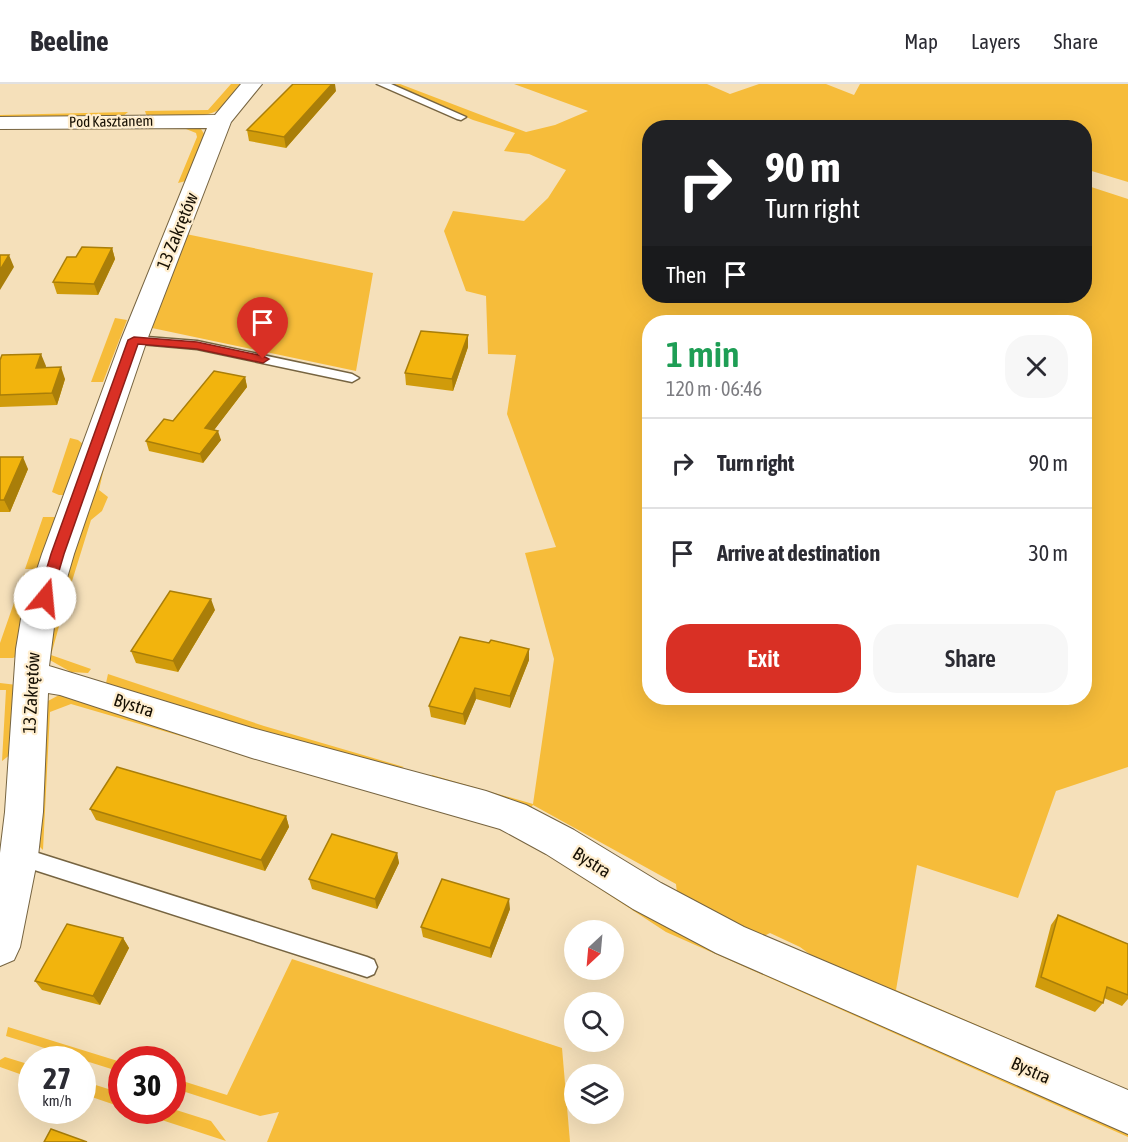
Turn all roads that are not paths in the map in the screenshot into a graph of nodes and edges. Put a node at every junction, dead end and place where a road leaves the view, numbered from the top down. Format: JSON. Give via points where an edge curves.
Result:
{"nodes":[{"id":1,"x":252,"y":84,"type":"edge"},
{"id":2,"x":382,"y":84,"type":"edge"},
{"id":3,"x":461,"y":117,"type":"dead end"},
{"id":4,"x":222,"y":121,"type":"junction"},
{"id":5,"x":0,"y":123,"type":"edge"},
{"id":6,"x":134,"y":340,"type":"junction"},
{"id":7,"x":352,"y":378,"type":"dead end"},
{"id":8,"x":32,"y":677,"type":"junction"},
{"id":9,"x":20,"y":856,"type":"junction"},
{"id":10,"x":0,"y":947,"type":"edge"},
{"id":11,"x":367,"y":967,"type":"dead end"},
{"id":12,"x":1128,"y":1112,"type":"edge"}],
"edges":[{"from":1,"to":4,"type":"street","name":"13 Zakrętów"},
{"from":2,"to":3,"type":"lane"},
{"from":4,"to":5,"type":"street","name":"Pod Kasztanem"},
{"from":4,"to":6,"type":"street","name":"13 Zakrętów"},
{"from":6,"to":7,"type":"lane","via":[[197,345]]},
{"from":6,"to":8,"type":"street","name":"13 Zakrętów","via":[[54,565],[38,620]]},
{"from":8,"to":9,"type":"street","name":"13 Zakrętów"},
{"from":8,"to":12,"type":"street","name":"Bystra","via":[[60,681],[252,743],[513,817],[729,940]]},
{"from":9,"to":10,"type":"street","name":"13 Zakrętów"},
{"from":9,"to":11,"type":"lane"}]}
